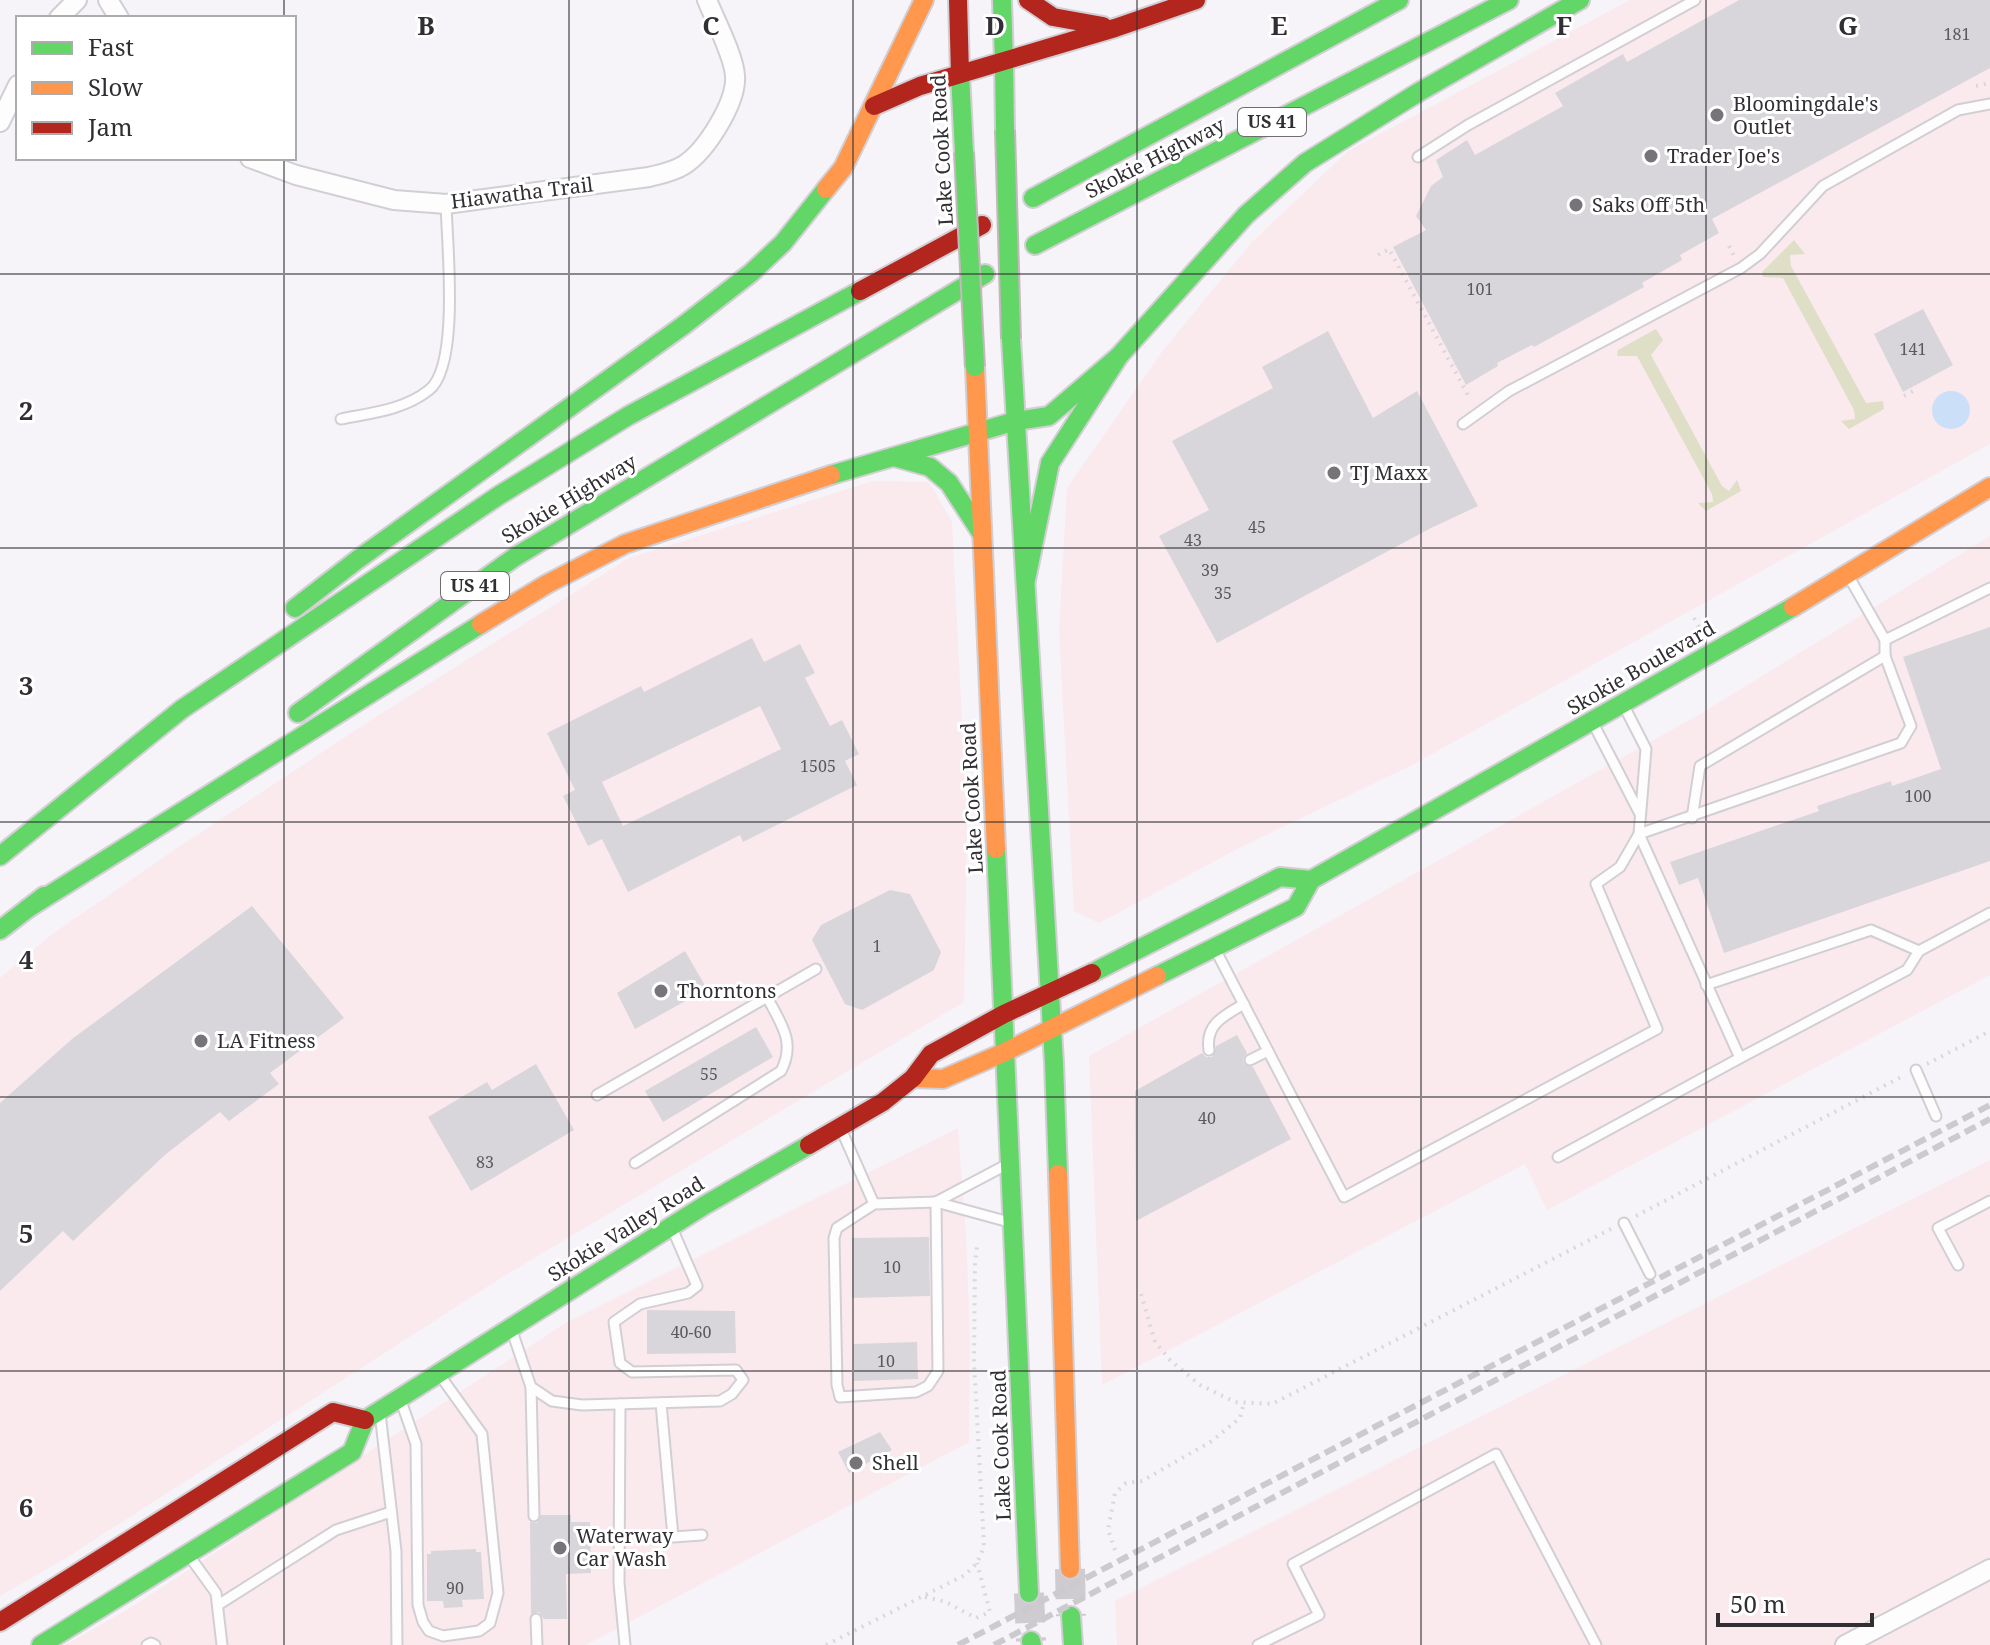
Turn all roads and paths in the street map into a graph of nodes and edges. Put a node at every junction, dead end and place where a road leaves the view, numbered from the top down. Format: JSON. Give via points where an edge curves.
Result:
{"nodes":[{"id":1,"x":77,"y":0,"type":"edge"},
{"id":2,"x":707,"y":0,"type":"edge"},
{"id":3,"x":924,"y":0,"type":"edge"},
{"id":4,"x":958,"y":0,"type":"edge"},
{"id":5,"x":1002,"y":0,"type":"edge"},
{"id":6,"x":1028,"y":0,"type":"edge"},
{"id":7,"x":1196,"y":0,"type":"edge"},
{"id":8,"x":1399,"y":0,"type":"edge"},
{"id":9,"x":1509,"y":0,"type":"edge"},
{"id":10,"x":1580,"y":0,"type":"edge"},
{"id":11,"x":1695,"y":0,"type":"edge"},
{"id":12,"x":61,"y":16,"type":"edge"},
{"id":13,"x":1115,"y":28,"type":"junction"},
{"id":14,"x":1004,"y":62,"type":"junction"},
{"id":15,"x":960,"y":74,"type":"junction"},
{"id":16,"x":1990,"y":83,"type":"edge"},
{"id":17,"x":1976,"y":86,"type":"dead end"},
{"id":18,"x":16,"y":89,"type":"edge"},
{"id":19,"x":1990,"y":104,"type":"edge"},
{"id":20,"x":874,"y":106,"type":"junction"},
{"id":21,"x":0,"y":122,"type":"edge"},
{"id":22,"x":1418,"y":157,"type":"dead end"},
{"id":23,"x":255,"y":160,"type":"edge"},
{"id":24,"x":1033,"y":198,"type":"dead end"},
{"id":25,"x":446,"y":204,"type":"junction"},
{"id":26,"x":982,"y":225,"type":"dead end"},
{"id":27,"x":1035,"y":245,"type":"dead end"},
{"id":28,"x":1378,"y":255,"type":"dead end"},
{"id":29,"x":985,"y":274,"type":"dead end"},
{"id":30,"x":1119,"y":356,"type":"junction"},
{"id":31,"x":1917,"y":389,"type":"dead end"},
{"id":32,"x":1904,"y":396,"type":"dead end"},
{"id":33,"x":1470,"y":399,"type":"dead end"},
{"id":34,"x":341,"y":419,"type":"dead end"},
{"id":35,"x":1016,"y":421,"type":"junction"},
{"id":36,"x":1463,"y":424,"type":"dead end"},
{"id":37,"x":978,"y":433,"type":"junction"},
{"id":38,"x":894,"y":457,"type":"junction"},
{"id":39,"x":1990,"y":487,"type":"edge"},
{"id":40,"x":982,"y":534,"type":"junction"},
{"id":41,"x":1848,"y":575,"type":"junction"},
{"id":42,"x":1026,"y":580,"type":"junction"},
{"id":43,"x":1990,"y":588,"type":"edge"},
{"id":44,"x":1694,"y":618,"type":"dead end"},
{"id":45,"x":1699,"y":627,"type":"dead end"},
{"id":46,"x":1885,"y":640,"type":"junction"},
{"id":47,"x":1885,"y":656,"type":"junction"},
{"id":48,"x":1623,"y":704,"type":"junction"},
{"id":49,"x":182,"y":709,"type":"junction"},
{"id":50,"x":1593,"y":721,"type":"junction"},
{"id":51,"x":284,"y":723,"type":"dead end"},
{"id":52,"x":258,"y":742,"type":"dead end"},
{"id":53,"x":1640,"y":814,"type":"junction"},
{"id":54,"x":1692,"y":818,"type":"junction"},
{"id":55,"x":1639,"y":834,"type":"junction"},
{"id":56,"x":0,"y":856,"type":"edge"},
{"id":57,"x":1311,"y":880,"type":"junction"},
{"id":58,"x":27,"y":909,"type":"junction"},
{"id":59,"x":1990,"y":913,"type":"edge"},
{"id":60,"x":0,"y":930,"type":"edge"},
{"id":61,"x":1215,"y":949,"type":"junction"},
{"id":62,"x":1919,"y":951,"type":"junction"},
{"id":63,"x":816,"y":969,"type":"dead end"},
{"id":64,"x":1706,"y":985,"type":"junction"},
{"id":65,"x":1050,"y":994,"type":"junction"},
{"id":66,"x":767,"y":997,"type":"junction"},
{"id":67,"x":1244,"y":1004,"type":"junction"},
{"id":68,"x":1004,"y":1014,"type":"junction"},
{"id":69,"x":1051,"y":1029,"type":"junction"},
{"id":70,"x":1990,"y":1031,"type":"edge"},
{"id":71,"x":1209,"y":1050,"type":"dead end"},
{"id":72,"x":1268,"y":1051,"type":"junction"},
{"id":73,"x":1005,"y":1052,"type":"junction"},
{"id":74,"x":1740,"y":1058,"type":"junction"},
{"id":75,"x":1250,"y":1060,"type":"dead end"},
{"id":76,"x":1916,"y":1070,"type":"junction"},
{"id":77,"x":913,"y":1078,"type":"junction"},
{"id":78,"x":597,"y":1095,"type":"dead end"},
{"id":79,"x":1936,"y":1116,"type":"dead end"},
{"id":80,"x":840,"y":1126,"type":"junction"},
{"id":81,"x":1558,"y":1157,"type":"dead end"},
{"id":82,"x":635,"y":1163,"type":"dead end"},
{"id":83,"x":1011,"y":1163,"type":"junction"},
{"id":84,"x":1990,"y":1201,"type":"edge"},
{"id":85,"x":936,"y":1202,"type":"junction"},
{"id":86,"x":874,"y":1204,"type":"junction"},
{"id":87,"x":1013,"y":1223,"type":"junction"},
{"id":88,"x":1624,"y":1223,"type":"junction"},
{"id":89,"x":672,"y":1226,"type":"junction"},
{"id":90,"x":982,"y":1245,"type":"dead end"},
{"id":91,"x":1958,"y":1265,"type":"dead end"},
{"id":92,"x":1650,"y":1274,"type":"dead end"},
{"id":93,"x":1141,"y":1294,"type":"dead end"},
{"id":94,"x":511,"y":1328,"type":"junction"},
{"id":95,"x":438,"y":1374,"type":"junction"},
{"id":96,"x":531,"y":1387,"type":"junction"},
{"id":97,"x":400,"y":1397,"type":"junction"},
{"id":98,"x":661,"y":1403,"type":"junction"},
{"id":99,"x":1244,"y":1403,"type":"junction"},
{"id":100,"x":620,"y":1404,"type":"junction"},
{"id":101,"x":372,"y":1415,"type":"junction"},
{"id":102,"x":391,"y":1512,"type":"junction"},
{"id":103,"x":534,"y":1516,"type":"dead end"},
{"id":104,"x":702,"y":1535,"type":"dead end"},
{"id":105,"x":1115,"y":1550,"type":"dead end"},
{"id":106,"x":188,"y":1554,"type":"junction"},
{"id":107,"x":977,"y":1563,"type":"junction"},
{"id":108,"x":1070,"y":1569,"type":"tunnel mouth"},
{"id":109,"x":1990,"y":1569,"type":"edge"},
{"id":110,"x":1029,"y":1593,"type":"tunnel mouth"},
{"id":111,"x":923,"y":1596,"type":"junction"},
{"id":112,"x":218,"y":1605,"type":"junction"},
{"id":113,"x":1071,"y":1616,"type":"tunnel mouth"},
{"id":114,"x":536,"y":1619,"type":"dead end"},
{"id":115,"x":0,"y":1622,"type":"edge"},
{"id":116,"x":41,"y":1645,"type":"edge"},
{"id":117,"x":147,"y":1645,"type":"edge"},
{"id":118,"x":155,"y":1645,"type":"edge"},
{"id":119,"x":222,"y":1645,"type":"edge"},
{"id":120,"x":397,"y":1645,"type":"edge"},
{"id":121,"x":537,"y":1645,"type":"edge"},
{"id":122,"x":625,"y":1645,"type":"edge"},
{"id":123,"x":826,"y":1645,"type":"edge"},
{"id":124,"x":1073,"y":1645,"type":"edge"},
{"id":125,"x":1258,"y":1645,"type":"edge"},
{"id":126,"x":1596,"y":1645,"type":"edge"},
{"id":127,"x":1845,"y":1645,"type":"edge"}],
"edges":[{"from":1,"to":12,"type":"street"},
{"from":2,"to":25,"type":"street","name":"Hiawatha Trail","via":[[733,64],[734,92],[698,154],[684,165],[649,177]]},
{"from":3,"to":20,"type":"main road"},
{"from":4,"to":15,"type":"main road","name":"Lake Cook Road"},
{"from":5,"to":14,"type":"main road"},
{"from":6,"to":13,"type":"main road","via":[[1039,12],[1063,21]]},
{"from":7,"to":13,"type":"main road"},
{"from":8,"to":24,"type":"main road","name":"Skokie Highway","number":"US 41"},
{"from":9,"to":27,"type":"main road","name":"Skokie Highway","number":"US 41"},
{"from":10,"to":30,"type":"main road","via":[[1305,163],[1246,215]]},
{"from":11,"to":22,"type":"lane"},
{"from":13,"to":14,"type":"main road"},
{"from":14,"to":15,"type":"main road"},
{"from":14,"to":35,"type":"main road","bridge":true},
{"from":15,"to":20,"type":"main road"},
{"from":15,"to":37,"type":"main road","name":"Lake Cook Road","bridge":true},
{"from":16,"to":17,"type":"path"},
{"from":18,"to":21,"type":"street"},
{"from":19,"to":36,"type":"lane","via":[[1958,110],[1823,186],[1741,268],[1509,391]]},
{"from":20,"to":49,"type":"main road","via":[[843,168],[783,243],[751,273],[357,560],[280,620]]},
{"from":23,"to":25,"type":"street","name":"Hiawatha Trail","via":[[394,200]]},
{"from":25,"to":34,"type":"lane","via":[[448,347],[439,377],[414,399]]},
{"from":26,"to":49,"type":"main road","name":"Skokie Highway","via":[[628,416],[498,496]]},
{"from":28,"to":33,"type":"path","via":[[1389,249]]},
{"from":29,"to":51,"type":"main road","name":"Skokie Highway","number":"US 41","via":[[515,557]]},
{"from":30,"to":35,"type":"main road","via":[[1049,416]]},
{"from":30,"to":42,"type":"main road","via":[[1050,463]]},
{"from":31,"to":32,"type":"path"},
{"from":35,"to":37,"type":"main road"},
{"from":35,"to":42,"type":"main road"},
{"from":37,"to":38,"type":"main road"},
{"from":37,"to":40,"type":"main road","name":"Lake Cook Road"},
{"from":38,"to":40,"type":"main road","via":[[930,467],[949,483]]},
{"from":38,"to":58,"type":"main road","via":[[638,539],[547,584]]},
{"from":39,"to":41,"type":"main road","name":"Skokie Boulevard"},
{"from":40,"to":68,"type":"main road","name":"Lake Cook Road"},
{"from":41,"to":46,"type":"lane"},
{"from":41,"to":48,"type":"main road","name":"Skokie Boulevard"},
{"from":42,"to":65,"type":"main road"},
{"from":43,"to":46,"type":"lane"},
{"from":44,"to":45,"type":"path"},
{"from":46,"to":47,"type":"lane"},
{"from":47,"to":54,"type":"lane","via":[[1700,766]]},
{"from":47,"to":54,"type":"lane","via":[[1911,726],[1901,743]]},
{"from":48,"to":50,"type":"main road","name":"Skokie Boulevard"},
{"from":48,"to":53,"type":"lane","via":[[1646,749]]},
{"from":49,"to":56,"type":"main road","name":"Skokie Highway"},
{"from":50,"to":53,"type":"lane"},
{"from":50,"to":57,"type":"main road","name":"Skokie Boulevard"},
{"from":52,"to":58,"type":"main road"},
{"from":53,"to":55,"type":"lane"},
{"from":54,"to":55,"type":"lane"},
{"from":55,"to":64,"type":"lane"},
{"from":55,"to":72,"type":"lane","via":[[1620,867],[1596,884],[1657,1029],[1344,1197]]},
{"from":57,"to":61,"type":"main road","name":"Skokie Boulevard","via":[[1296,907]]},
{"from":57,"to":65,"type":"main road","name":"Skokie Boulevard","via":[[1280,877]]},
{"from":58,"to":60,"type":"main road"},
{"from":59,"to":62,"type":"lane"},
{"from":61,"to":67,"type":"lane"},
{"from":61,"to":69,"type":"main road","name":"Skokie Boulevard"},
{"from":62,"to":64,"type":"lane","via":[[1871,930]]},
{"from":62,"to":74,"type":"lane","via":[[1907,970]]},
{"from":63,"to":66,"type":"lane"},
{"from":64,"to":74,"type":"lane"},
{"from":65,"to":68,"type":"main road","name":"Skokie Valley Road"},
{"from":65,"to":69,"type":"main road"},
{"from":66,"to":78,"type":"lane"},
{"from":66,"to":82,"type":"lane","via":[[786,1034],[789,1056],[781,1071]]},
{"from":67,"to":71,"type":"lane","via":[[1213,1025],[1207,1037]]},
{"from":67,"to":72,"type":"lane"},
{"from":68,"to":73,"type":"main road","name":"Lake Cook Road"},
{"from":68,"to":77,"type":"main road","name":"Skokie Valley Road","via":[[931,1054]]},
{"from":69,"to":73,"type":"main road"},
{"from":69,"to":108,"type":"main road"},
{"from":70,"to":76,"type":"path"},
{"from":72,"to":75,"type":"lane"},
{"from":73,"to":77,"type":"main road","via":[[943,1079]]},
{"from":73,"to":83,"type":"main road","name":"Lake Cook Road"},
{"from":74,"to":81,"type":"lane"},
{"from":76,"to":79,"type":"lane"},
{"from":76,"to":88,"type":"path"},
{"from":77,"to":80,"type":"main road","name":"Skokie Valley Road"},
{"from":80,"to":86,"type":"lane"},
{"from":80,"to":89,"type":"main road","name":"Skokie Valley Road"},
{"from":83,"to":85,"type":"lane"},
{"from":83,"to":87,"type":"main road","name":"Lake Cook Road"},
{"from":84,"to":91,"type":"lane","via":[[1938,1228]]},
{"from":85,"to":86,"type":"lane"},
{"from":85,"to":86,"type":"lane","via":[[938,1371],[916,1392],[840,1397],[834,1238],[837,1228]]},
{"from":85,"to":87,"type":"lane"},
{"from":87,"to":110,"type":"main road","name":"Lake Cook Road"},
{"from":88,"to":92,"type":"lane"},
{"from":88,"to":99,"type":"path","via":[[1272,1404]]},
{"from":89,"to":94,"type":"main road","name":"Skokie Valley Road"},
{"from":89,"to":98,"type":"lane","via":[[697,1286],[640,1304],[614,1322],[620,1363],[632,1372],[736,1370],[743,1380],[720,1401]]},
{"from":90,"to":107,"type":"path","via":[[975,1263],[974,1361],[984,1547]]},
{"from":93,"to":99,"type":"path","via":[[1155,1342],[1170,1360],[1200,1385]]},
{"from":94,"to":95,"type":"main road","name":"Skokie Valley Road"},
{"from":94,"to":96,"type":"lane"},
{"from":95,"to":97,"type":"main road","name":"Skokie Valley Road"},
{"from":95,"to":97,"type":"lane","via":[[482,1434],[498,1593],[490,1623],[479,1631],[443,1636],[423,1622],[418,1605],[416,1444]]},
{"from":96,"to":100,"type":"lane","via":[[552,1401]]},
{"from":96,"to":103,"type":"lane"},
{"from":97,"to":101,"type":"main road","name":"Skokie Valley Road"},
{"from":98,"to":100,"type":"lane"},
{"from":98,"to":104,"type":"lane","via":[[673,1537]]},
{"from":99,"to":105,"type":"path","via":[[1240,1418],[1212,1441],[1115,1493],[1108,1530]]},
{"from":100,"to":122,"type":"lane","via":[[619,1583]]},
{"from":101,"to":102,"type":"lane"},
{"from":101,"to":106,"type":"main road","via":[[352,1452]]},
{"from":101,"to":115,"type":"main road","via":[[333,1412]]},
{"from":102,"to":112,"type":"lane","via":[[336,1530]]},
{"from":102,"to":120,"type":"lane"},
{"from":106,"to":112,"type":"lane","via":[[216,1593]]},
{"from":106,"to":116,"type":"main road"},
{"from":107,"to":111,"type":"path"},
{"from":107,"to":111,"type":"path","via":[[990,1612],[976,1618]]},
{"from":109,"to":127,"type":"street"},
{"from":111,"to":123,"type":"path"},
{"from":112,"to":119,"type":"lane"},
{"from":113,"to":124,"type":"main road"},
{"from":114,"to":121,"type":"lane"},
{"from":117,"to":118,"type":"lane"},
{"from":125,"to":126,"type":"lane","via":[[1319,1615],[1293,1564],[1496,1454]]}]}
